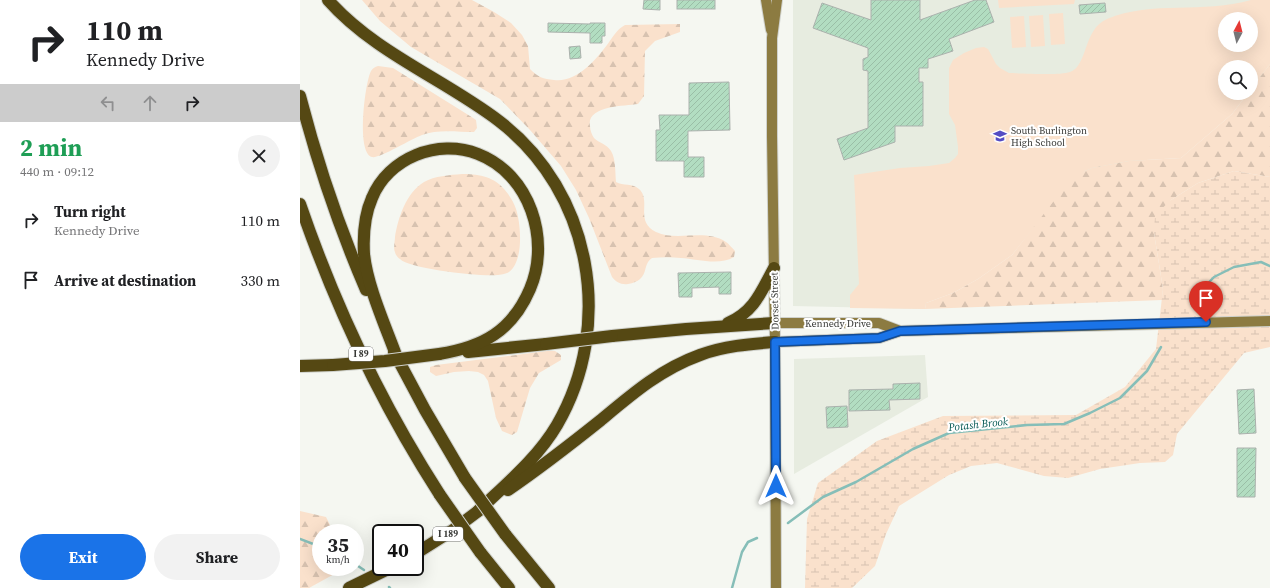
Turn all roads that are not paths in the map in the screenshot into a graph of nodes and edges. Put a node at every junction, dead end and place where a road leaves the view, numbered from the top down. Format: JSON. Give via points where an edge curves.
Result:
{"nodes":[{"id":1,"x":328,"y":0,"type":"edge"},
{"id":2,"x":766,"y":0,"type":"edge"},
{"id":3,"x":777,"y":0,"type":"edge"},
{"id":4,"x":772,"y":38,"type":"junction"},
{"id":5,"x":300,"y":96,"type":"edge"},
{"id":6,"x":300,"y":204,"type":"edge"},
{"id":7,"x":774,"y":268,"type":"junction"},
{"id":8,"x":1270,"y":320,"type":"edge"},
{"id":9,"x":774,"y":323,"type":"junction"},
{"id":10,"x":717,"y":326,"type":"junction"},
{"id":11,"x":900,"y":331,"type":"junction"},
{"id":12,"x":775,"y":342,"type":"junction"},
{"id":13,"x":439,"y":354,"type":"junction"},
{"id":14,"x":396,"y":355,"type":"junction"},
{"id":15,"x":300,"y":366,"type":"edge"},
{"id":16,"x":478,"y":511,"type":"junction"},
{"id":17,"x":424,"y":548,"type":"edge"},
{"id":18,"x":374,"y":576,"type":"edge"},
{"id":19,"x":349,"y":588,"type":"edge"},
{"id":20,"x":509,"y":588,"type":"edge"},
{"id":21,"x":549,"y":588,"type":"edge"},
{"id":22,"x":776,"y":588,"type":"edge"}],
"edges":[{"from":1,"to":16,"type":"highway","via":[[373,40],[510,130],[552,179],[578,233],[586,266],[589,310],[585,352],[576,385],[561,417],[542,447]]},
{"from":2,"to":4,"type":"main road","name":"Dorset Street"},
{"from":3,"to":4,"type":"main road","name":"Dorset Street"},
{"from":4,"to":7,"type":"main road","name":"Dorset Street"},
{"from":5,"to":14,"type":"highway","via":[[324,181],[345,240]]},
{"from":6,"to":20,"type":"highway","number":"I 89","bridge":true,"via":[[357,344],[392,413],[440,495]]},
{"from":7,"to":9,"type":"main road","name":"Dorset Street"},
{"from":7,"to":10,"type":"highway","via":[[747,312]]},
{"from":8,"to":11,"type":"main road","name":"Kennedy Drive"},
{"from":9,"to":10,"type":"highway"},
{"from":9,"to":11,"type":"main road","name":"Kennedy Drive","via":[[879,323]]},
{"from":9,"to":12,"type":"main road","name":"Dorset Street"},
{"from":10,"to":13,"type":"highway","bridge":true},
{"from":11,"to":12,"type":"main road","name":"Kennedy Drive","via":[[879,338]]},
{"from":12,"to":16,"type":"highway","via":[[709,352],[665,370],[531,474]]},
{"from":12,"to":22,"type":"main road","name":"Dorset Street"},
{"from":13,"to":14,"type":"highway","via":[[480,343],[507,325],[520,309],[530,290],[539,251],[532,210],[513,180],[486,158],[470,151],[453,148],[434,149],[399,164],[380,182],[368,206],[364,225],[366,267]]},
{"from":13,"to":15,"type":"highway","bridge":true,"via":[[385,361]]},
{"from":14,"to":21,"type":"highway","bridge":true,"via":[[428,417],[465,478],[505,534]]},
{"from":16,"to":17,"type":"highway","number":"I 189"},
{"from":18,"to":19,"type":"highway"}]}
